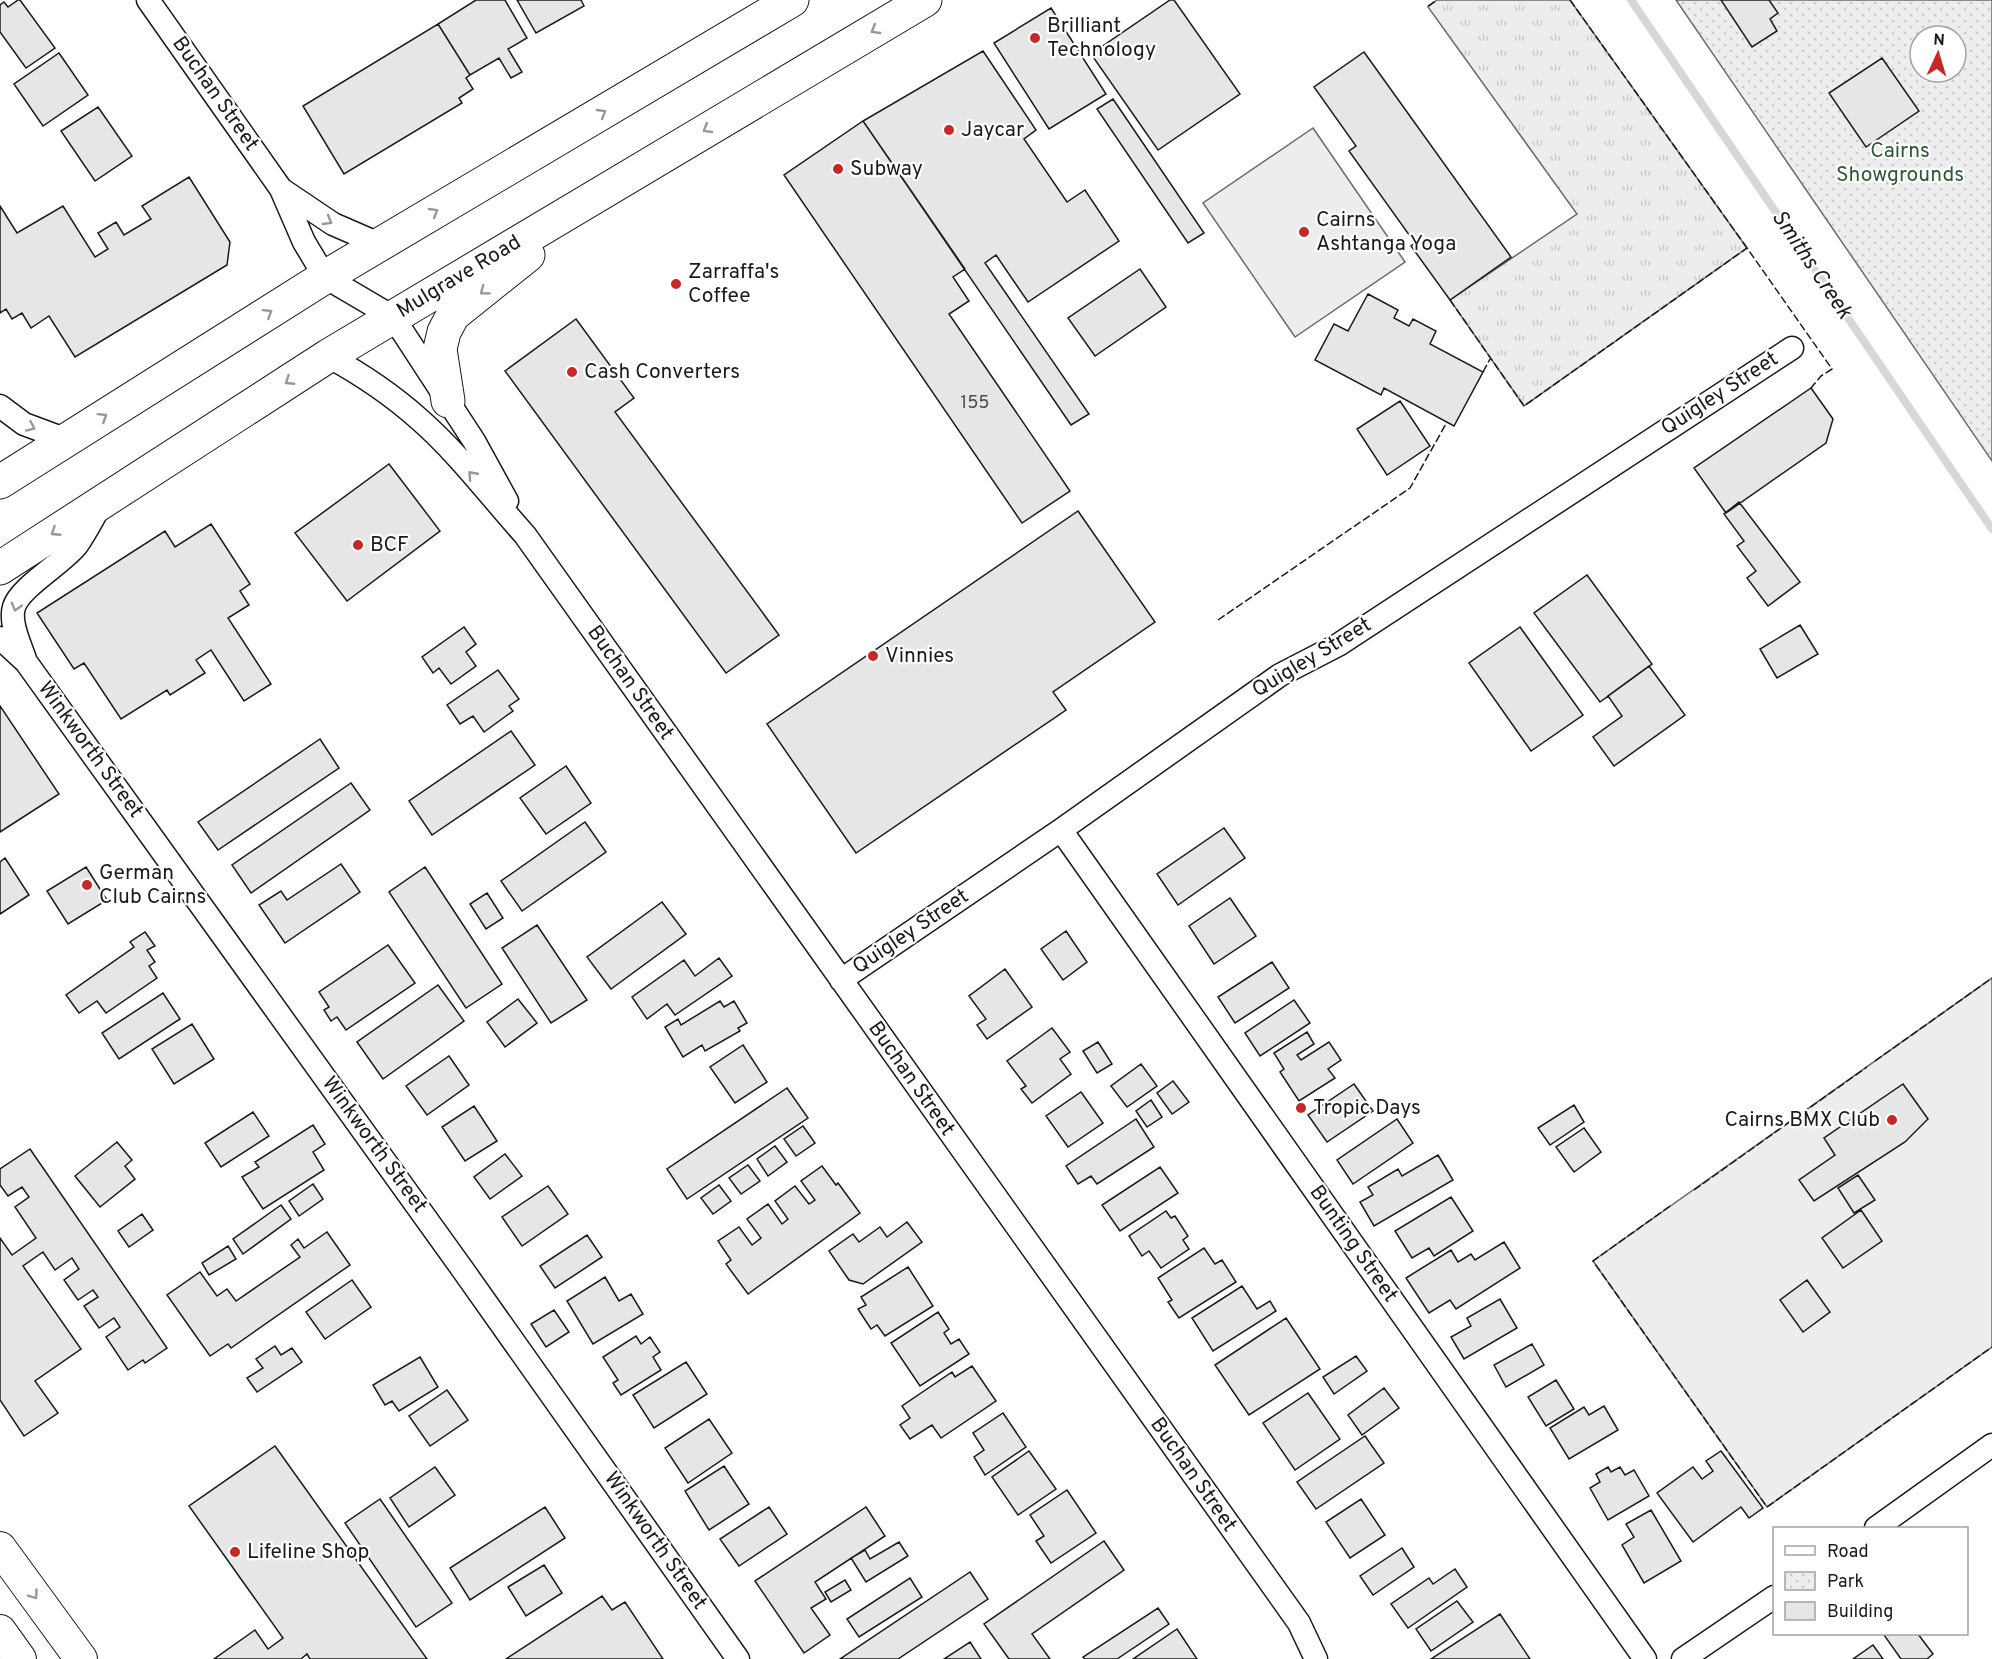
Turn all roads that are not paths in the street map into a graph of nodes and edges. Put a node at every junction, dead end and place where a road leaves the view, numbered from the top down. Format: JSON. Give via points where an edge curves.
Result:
{"nodes":[{"id":1,"x":148,"y":0,"type":"edge"},
{"id":2,"x":792,"y":0,"type":"edge"},
{"id":3,"x":925,"y":0,"type":"edge"},
{"id":4,"x":610,"y":187,"type":"junction"},
{"id":5,"x":281,"y":189,"type":"junction"},
{"id":6,"x":379,"y":244,"type":"junction"},
{"id":7,"x":325,"y":277,"type":"junction"},
{"id":8,"x":393,"y":317,"type":"junction"},
{"id":9,"x":1792,"y":348,"type":"dead end"},
{"id":10,"x":328,"y":356,"type":"junction"},
{"id":11,"x":448,"y":401,"type":"junction"},
{"id":12,"x":0,"y":406,"type":"edge"},
{"id":13,"x":67,"y":440,"type":"junction"},
{"id":14,"x":0,"y":482,"type":"edge"},
{"id":15,"x":105,"y":499,"type":"junction"},
{"id":16,"x":525,"y":535,"type":"junction"},
{"id":17,"x":0,"y":567,"type":"edge"},
{"id":18,"x":0,"y":638,"type":"edge"},
{"id":19,"x":26,"y":662,"type":"junction"},
{"id":20,"x":1061,"y":830,"type":"junction"},
{"id":21,"x":841,"y":980,"type":"junction"},
{"id":22,"x":1992,"y":1445,"type":"edge"},
{"id":23,"x":1876,"y":1527,"type":"edge"},
{"id":24,"x":0,"y":1548,"type":"edge"},
{"id":25,"x":1773,"y":1598,"type":"edge"},
{"id":26,"x":1299,"y":1623,"type":"junction"},
{"id":27,"x":0,"y":1631,"type":"edge"},
{"id":28,"x":20,"y":1659,"type":"edge"},
{"id":29,"x":81,"y":1659,"type":"edge"},
{"id":30,"x":738,"y":1659,"type":"edge"},
{"id":31,"x":1316,"y":1659,"type":"edge"},
{"id":32,"x":1335,"y":1659,"type":"edge"},
{"id":33,"x":1645,"y":1659,"type":"edge"},
{"id":34,"x":1683,"y":1659,"type":"edge"}],
"edges":[{"from":1,"to":5,"type":"street","name":"Buchan Street"},
{"from":6,"to":2,"type":"main road","one_way":true},
{"from":3,"to":4,"type":"main road","name":"Mulgrave Road","one_way":true},
{"from":4,"to":8,"type":"main road","name":"Mulgrave Road"},
{"from":4,"to":11,"type":"main road","one_way":true,"via":[[453,315],[440,349]]},
{"from":5,"to":6,"type":"street","name":"Buchan Street","one_way":true,"via":[[333,224]]},
{"from":5,"to":7,"type":"street","name":"Buchan Street","via":[[304,243]]},
{"from":6,"to":7,"type":"main road"},
{"from":7,"to":8,"type":"street","name":"Buchan Street"},
{"from":13,"to":7,"type":"main road","one_way":true},
{"from":8,"to":10,"type":"main road","name":"Mulgrave Road"},
{"from":8,"to":11,"type":"street","name":"Buchan Street"},
{"from":9,"to":20,"type":"street","name":"Quigley Street","via":[[1338,645],[1280,675]]},
{"from":10,"to":15,"type":"main road","name":"Mulgrave Road","one_way":true},
{"from":16,"to":10,"type":"street","name":"Buchan Street","one_way":true,"via":[[420,420],[390,394]]},
{"from":11,"to":16,"type":"street","name":"Buchan Street"},
{"from":12,"to":13,"type":"street","one_way":true,"via":[[24,424]]},
{"from":13,"to":14,"type":"main road"},
{"from":15,"to":17,"type":"main road","name":"Mulgrave Road","one_way":true},
{"from":15,"to":19,"type":"street","one_way":true,"via":[[77,544],[24,590],[14,608],[13,619]]},
{"from":16,"to":21,"type":"street","name":"Buchan Street"},
{"from":18,"to":19,"type":"street","name":"Winkworth Street"},
{"from":19,"to":30,"type":"street","name":"Winkworth Street"},
{"from":20,"to":21,"type":"street","name":"Quigley Street"},
{"from":20,"to":33,"type":"street","name":"Bunting Street"},
{"from":21,"to":26,"type":"street","name":"Buchan Street"},
{"from":22,"to":23,"type":"street"},
{"from":24,"to":29,"type":"main road","one_way":true},
{"from":25,"to":34,"type":"street"},
{"from":26,"to":31,"type":"street","name":"Buchan Street"},
{"from":26,"to":32,"type":"street","name":"Buchan Street"},
{"from":27,"to":28,"type":"main road"}]}
